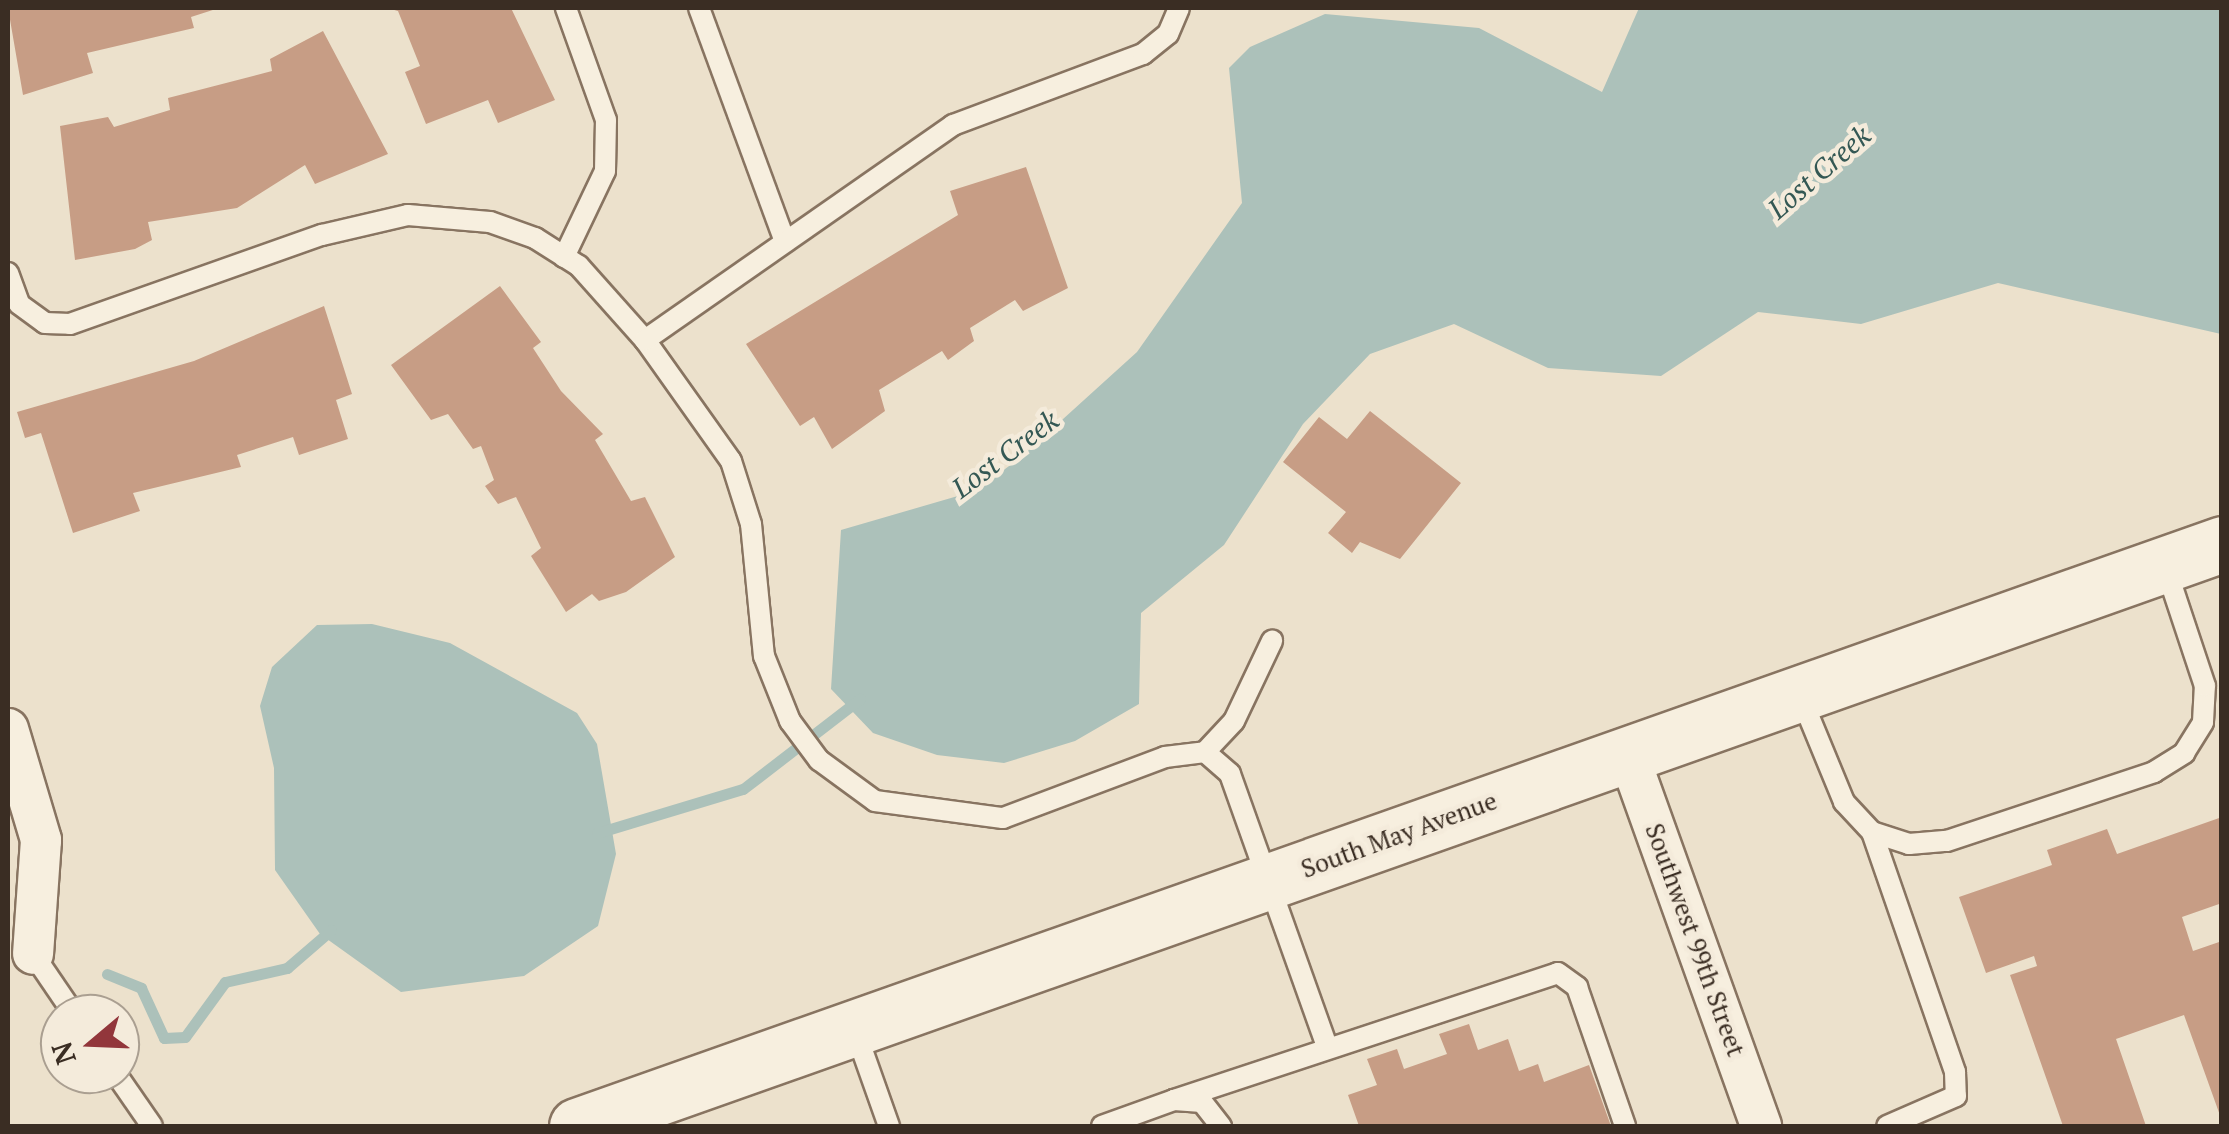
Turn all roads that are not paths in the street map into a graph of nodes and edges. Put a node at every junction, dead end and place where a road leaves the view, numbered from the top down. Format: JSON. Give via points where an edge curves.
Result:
{"nodes":[{"id":1,"x":566,"y":8,"type":"edge"},
{"id":2,"x":699,"y":8,"type":"edge"},
{"id":3,"x":1180,"y":8,"type":"edge"},
{"id":4,"x":785,"y":242,"type":"junction"},
{"id":5,"x":564,"y":257,"type":"junction"},
{"id":6,"x":8,"y":273,"type":"edge"},
{"id":7,"x":645,"y":340,"type":"junction"},
{"id":8,"x":2222,"y":544,"type":"edge"},
{"id":9,"x":2164,"y":564,"type":"junction"},
{"id":10,"x":1272,"y":641,"type":"dead end"},
{"id":11,"x":1800,"y":693,"type":"junction"},
{"id":12,"x":8,"y":730,"type":"edge"},
{"id":13,"x":1205,"y":752,"type":"junction"},
{"id":14,"x":1628,"y":754,"type":"junction"},
{"id":15,"x":1872,"y":832,"type":"junction"},
{"id":16,"x":1267,"y":882,"type":"junction"},
{"id":17,"x":33,"y":954,"type":"joint"},
{"id":18,"x":60,"y":994,"type":"edge"},
{"id":19,"x":854,"y":1028,"type":"junction"},
{"id":20,"x":1326,"y":1047,"type":"junction"},
{"id":21,"x":130,"y":1094,"type":"edge"},
{"id":22,"x":1174,"y":1100,"type":"junction"},
{"id":23,"x":152,"y":1126,"type":"edge"},
{"id":24,"x":576,"y":1126,"type":"edge"},
{"id":25,"x":890,"y":1126,"type":"edge"},
{"id":26,"x":1102,"y":1126,"type":"edge"},
{"id":27,"x":1221,"y":1126,"type":"edge"},
{"id":28,"x":1625,"y":1126,"type":"edge"},
{"id":29,"x":1762,"y":1126,"type":"edge"},
{"id":30,"x":1887,"y":1126,"type":"edge"}],
"edges":[{"from":1,"to":5,"type":"lane","via":[[606,120],[605,171]]},
{"from":2,"to":4,"type":"lane"},
{"from":3,"to":4,"type":"lane","via":[[1168,34],[1143,54],[953,125]]},
{"from":4,"to":7,"type":"lane"},
{"from":5,"to":6,"type":"lane","via":[[490,222],[408,215],[322,235],[70,324],[46,322],[19,304]]},
{"from":5,"to":7,"type":"lane"},
{"from":7,"to":13,"type":"lane","via":[[730,461],[751,524],[764,656],[790,721],[819,760],[875,801],[1003,818],[1164,757]]},
{"from":8,"to":9,"type":"main road","name":"South May Avenue"},
{"from":9,"to":11,"type":"main road","name":"South May Avenue"},
{"from":9,"to":15,"type":"lane","via":[[2205,686],[2203,722],[2184,753],[1948,841],[1909,844]]},
{"from":10,"to":13,"type":"lane","via":[[1234,721]]},
{"from":11,"to":14,"type":"main road","name":"South May Avenue"},
{"from":11,"to":15,"type":"lane","via":[[1844,802]]},
{"from":12,"to":17,"type":"street","via":[[41,840]]},
{"from":13,"to":16,"type":"lane","via":[[1230,774]]},
{"from":14,"to":16,"type":"main road","name":"South May Avenue"},
{"from":14,"to":29,"type":"street","name":"Southwest 99th Street"},
{"from":15,"to":30,"type":"lane","via":[[1955,1072],[1956,1096]]},
{"from":16,"to":19,"type":"main road","name":"South May Avenue"},
{"from":16,"to":20,"type":"lane"},
{"from":17,"to":18,"type":"lane"},
{"from":19,"to":24,"type":"main road","name":"South May Avenue"},
{"from":19,"to":25,"type":"lane"},
{"from":20,"to":22,"type":"lane"},
{"from":20,"to":28,"type":"lane","via":[[1558,973],[1577,987]]},
{"from":21,"to":23,"type":"lane"},
{"from":22,"to":26,"type":"lane"},
{"from":22,"to":27,"type":"lane","via":[[1202,1102]]}]}
